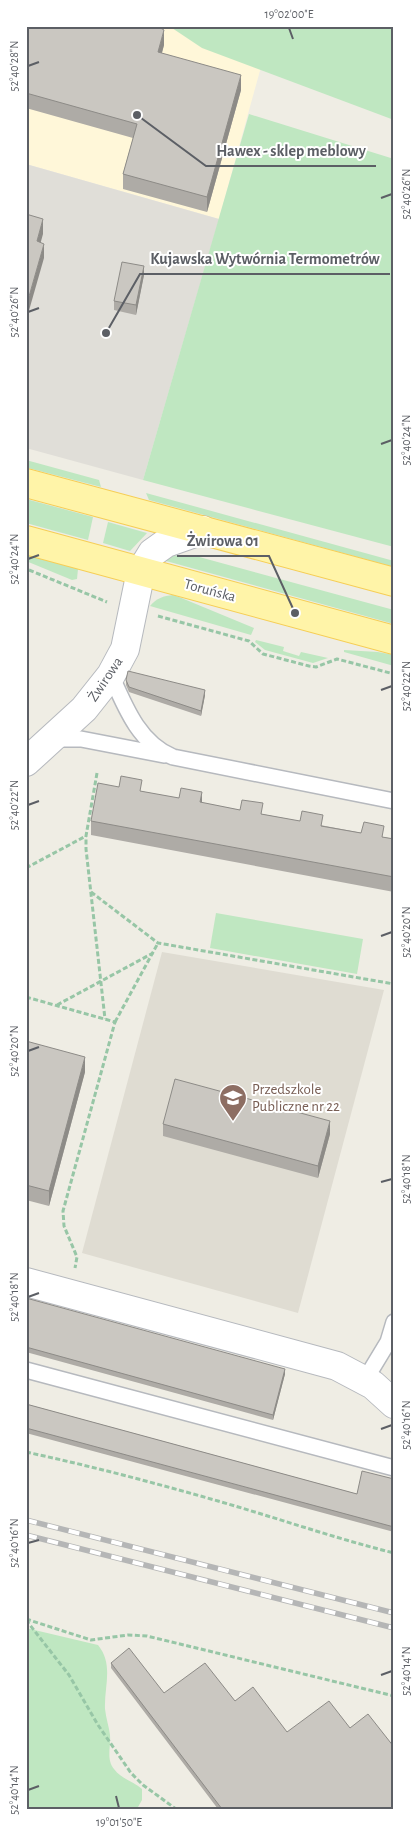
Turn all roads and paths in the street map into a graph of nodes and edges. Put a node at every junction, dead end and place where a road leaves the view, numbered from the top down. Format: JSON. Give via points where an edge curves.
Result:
{"nodes":[{"id":1,"x":26,"y":483,"type":"edge"},
{"id":2,"x":203,"y":530,"type":"junction"},
{"id":3,"x":26,"y":540,"type":"edge"},
{"id":4,"x":26,"y":569,"type":"edge"},
{"id":5,"x":142,"y":571,"type":"junction"},
{"id":6,"x":394,"y":582,"type":"edge"},
{"id":7,"x":112,"y":606,"type":"dead end"},
{"id":8,"x":152,"y":617,"type":"dead end"},
{"id":9,"x":394,"y":640,"type":"edge"},
{"id":10,"x":394,"y":674,"type":"edge"},
{"id":11,"x":112,"y":676,"type":"junction"},
{"id":12,"x":52,"y":738,"type":"junction"},
{"id":13,"x":173,"y":757,"type":"junction"},
{"id":14,"x":26,"y":762,"type":"edge"},
{"id":15,"x":97,"y":773,"type":"dead end"},
{"id":16,"x":394,"y":801,"type":"edge"},
{"id":17,"x":86,"y":836,"type":"junction"},
{"id":18,"x":26,"y":868,"type":"edge"},
{"id":19,"x":91,"y":892,"type":"junction"},
{"id":20,"x":158,"y":943,"type":"junction"},
{"id":21,"x":153,"y":953,"type":"junction"},
{"id":22,"x":101,"y":981,"type":"junction"},
{"id":23,"x":394,"y":984,"type":"edge"},
{"id":24,"x":26,"y":997,"type":"edge"},
{"id":25,"x":56,"y":1005,"type":"junction"},
{"id":26,"x":105,"y":1019,"type":"junction"},
{"id":27,"x":115,"y":1022,"type":"junction"},
{"id":28,"x":26,"y":1282,"type":"edge"},
{"id":29,"x":68,"y":1293,"type":"junction"},
{"id":30,"x":394,"y":1322,"type":"edge"},
{"id":31,"x":26,"y":1370,"type":"edge"},
{"id":32,"x":365,"y":1380,"type":"junction"},
{"id":33,"x":394,"y":1404,"type":"edge"},
{"id":34,"x":26,"y":1452,"type":"edge"},
{"id":35,"x":394,"y":1468,"type":"edge"},
{"id":36,"x":394,"y":1553,"type":"edge"},
{"id":37,"x":26,"y":1619,"type":"edge"},
{"id":38,"x":394,"y":1696,"type":"edge"},
{"id":39,"x":176,"y":1809,"type":"edge"}],
"edges":[{"from":1,"to":2,"type":"main road"},
{"from":2,"to":5,"type":"street","via":[[166,542],[152,553]]},
{"from":2,"to":6,"type":"main road"},
{"from":3,"to":5,"type":"main road","name":"Toruńska"},
{"from":4,"to":7,"type":"path"},
{"from":5,"to":9,"type":"main road","name":"Toruńska"},
{"from":5,"to":11,"type":"street","name":"Żwirowa","via":[[125,648]]},
{"from":8,"to":10,"type":"path","via":[[159,616],[249,641],[263,654],[309,666],[337,659]]},
{"from":11,"to":12,"type":"street","name":"Żwirowa","via":[[84,709]]},
{"from":11,"to":13,"type":"lane","via":[[136,726],[161,752]]},
{"from":12,"to":13,"type":"lane","via":[[81,739]]},
{"from":12,"to":14,"type":"street","name":"Żwirowa"},
{"from":13,"to":16,"type":"lane"},
{"from":15,"to":17,"type":"path"},
{"from":17,"to":18,"type":"path"},
{"from":17,"to":19,"type":"path"},
{"from":19,"to":20,"type":"path"},
{"from":19,"to":22,"type":"path"},
{"from":20,"to":21,"type":"path"},
{"from":20,"to":23,"type":"path"},
{"from":21,"to":22,"type":"path"},
{"from":21,"to":27,"type":"path"},
{"from":22,"to":25,"type":"path"},
{"from":22,"to":26,"type":"path"},
{"from":24,"to":25,"type":"path"},
{"from":25,"to":26,"type":"path"},
{"from":26,"to":27,"type":"path"},
{"from":27,"to":29,"type":"path","via":[[63,1211],[64,1226],[77,1257]]},
{"from":28,"to":29,"type":"street"},
{"from":29,"to":32,"type":"street","via":[[338,1366]]},
{"from":30,"to":32,"type":"lane","via":[[385,1348]]},
{"from":31,"to":35,"type":"lane"},
{"from":32,"to":33,"type":"street"},
{"from":34,"to":36,"type":"path","via":[[86,1465]]},
{"from":37,"to":38,"type":"path","via":[[91,1640],[147,1636]]},
{"from":37,"to":39,"type":"path","via":[[69,1676],[131,1773]]}]}
